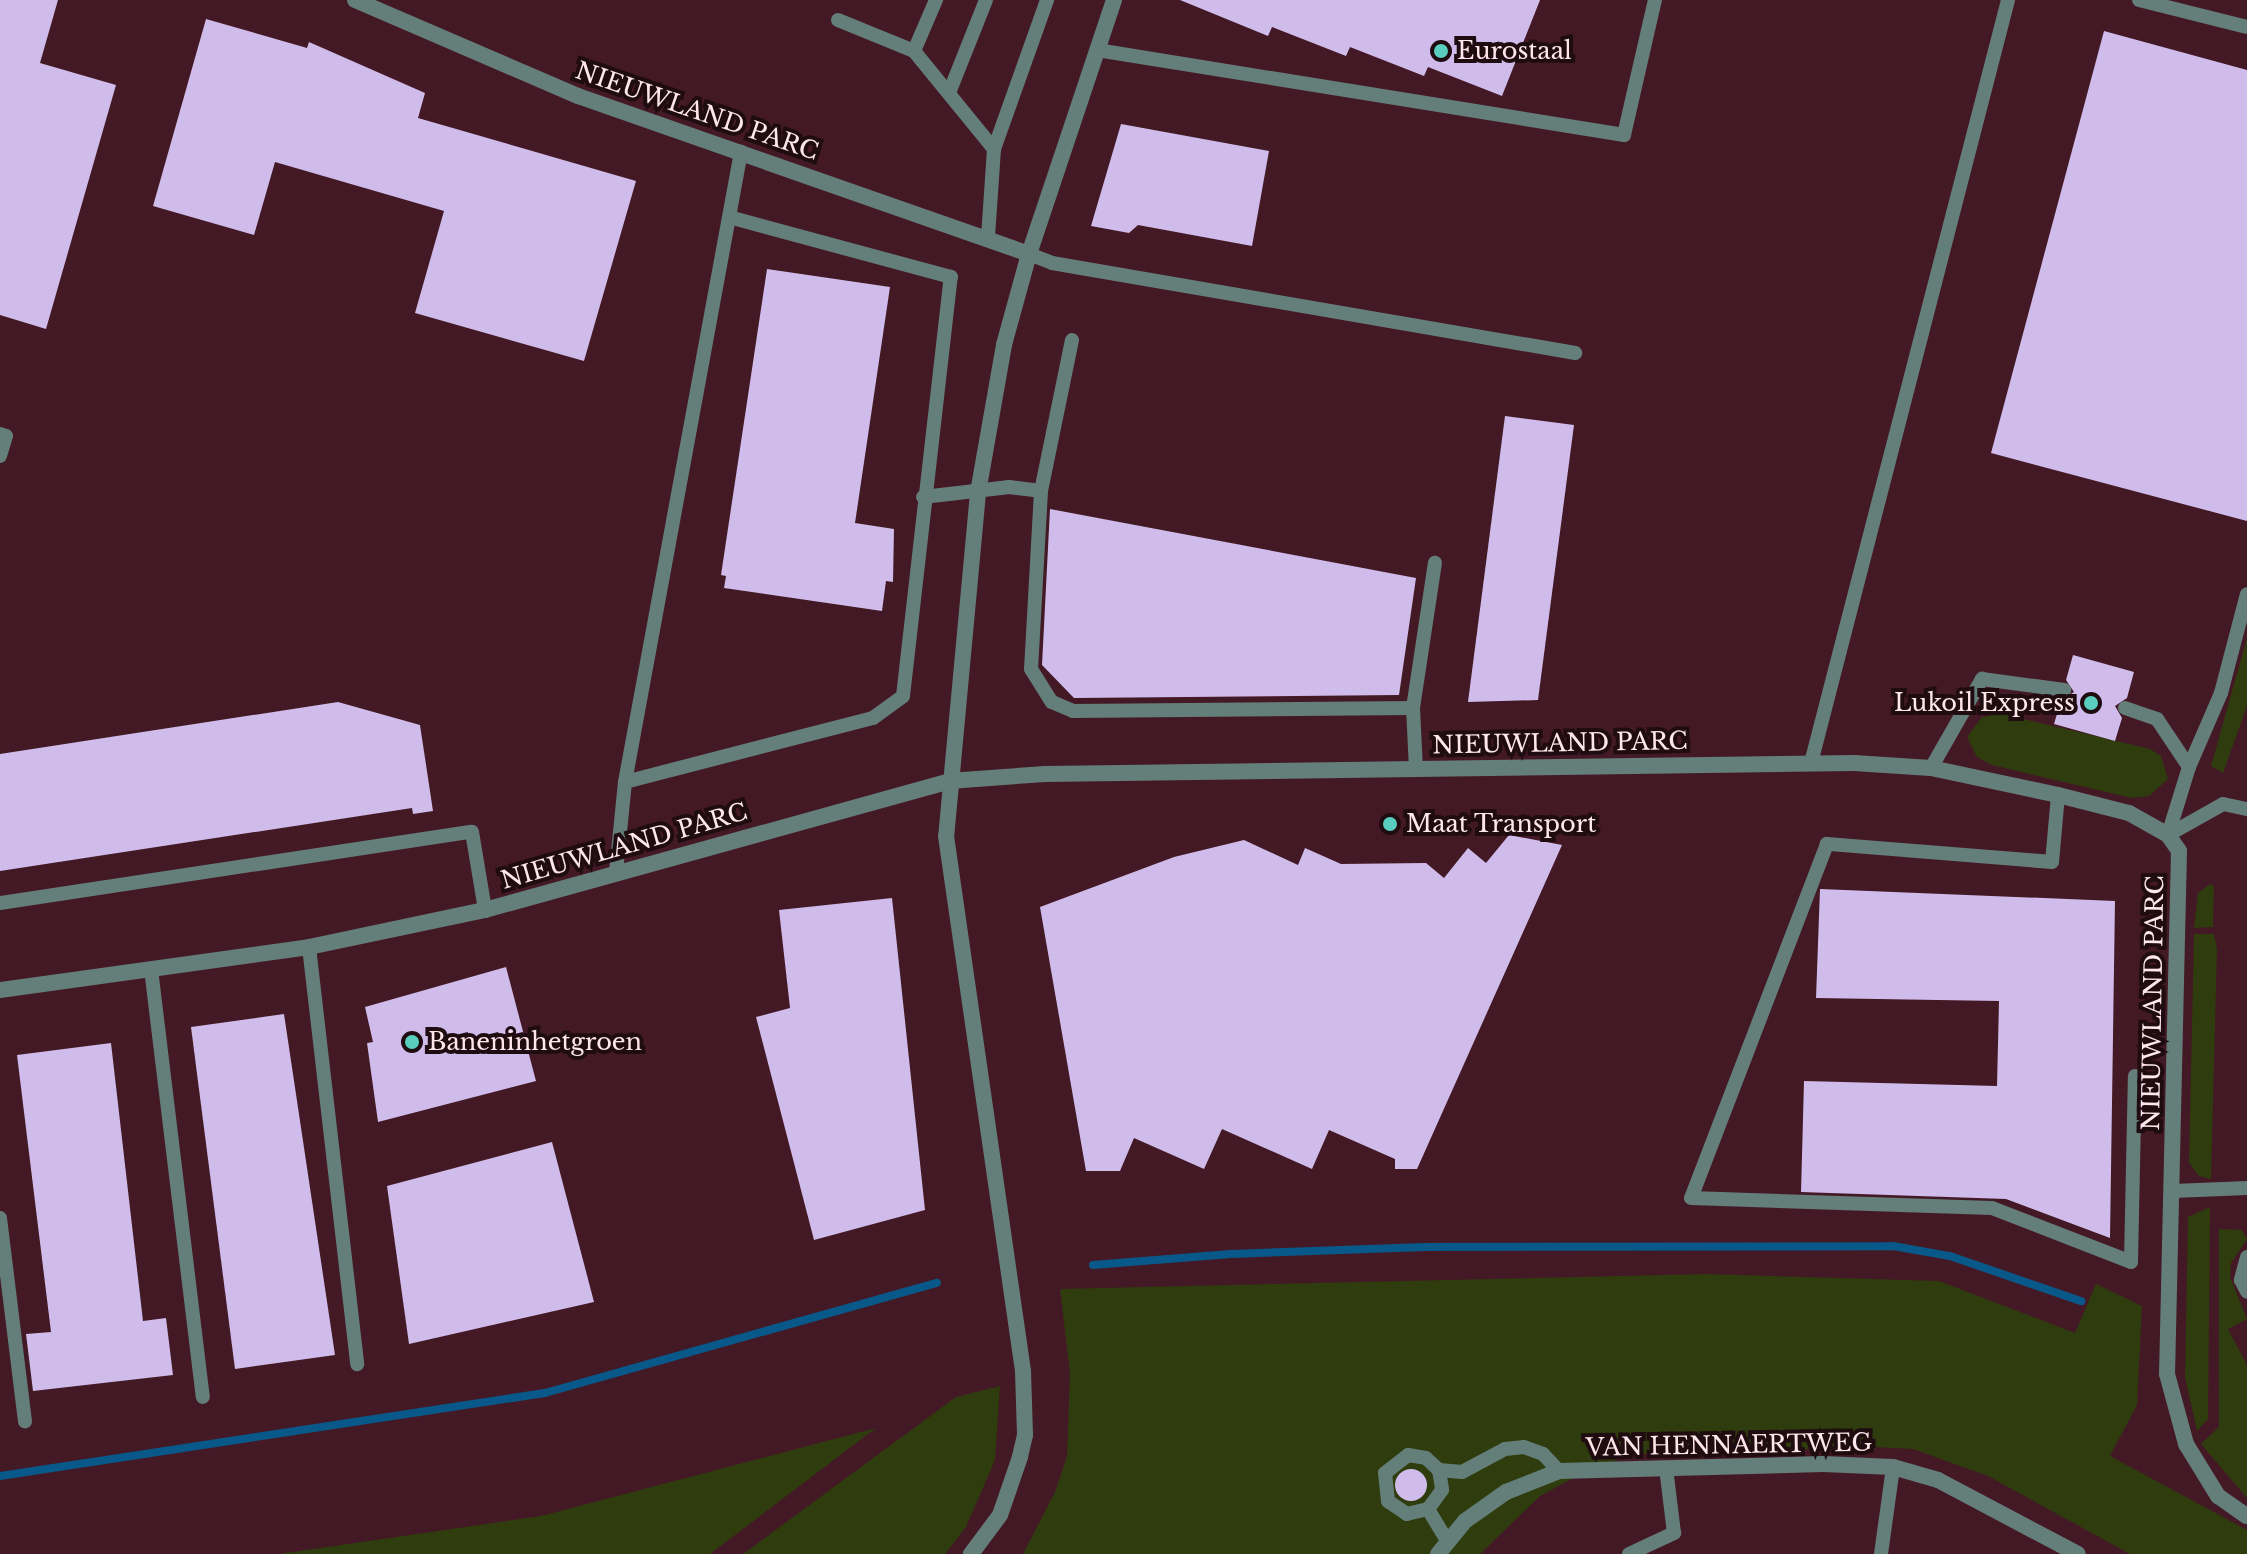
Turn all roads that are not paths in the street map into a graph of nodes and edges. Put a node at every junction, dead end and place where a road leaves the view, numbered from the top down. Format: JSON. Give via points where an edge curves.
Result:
{"nodes":[{"id":1,"x":355,"y":0,"type":"edge"},
{"id":2,"x":936,"y":0,"type":"edge"},
{"id":3,"x":986,"y":0,"type":"edge"},
{"id":4,"x":1047,"y":0,"type":"edge"},
{"id":5,"x":1114,"y":0,"type":"edge"},
{"id":6,"x":1655,"y":0,"type":"edge"},
{"id":7,"x":2008,"y":0,"type":"edge"},
{"id":8,"x":2139,"y":0,"type":"edge"},
{"id":9,"x":838,"y":20,"type":"dead end"},
{"id":10,"x":2247,"y":27,"type":"edge"},
{"id":11,"x":1097,"y":50,"type":"junction"},
{"id":12,"x":914,"y":51,"type":"junction"},
{"id":13,"x":949,"y":93,"type":"junction"},
{"id":14,"x":994,"y":149,"type":"junction"},
{"id":15,"x":741,"y":152,"type":"junction"},
{"id":16,"x":732,"y":218,"type":"junction"},
{"id":17,"x":988,"y":237,"type":"junction"},
{"id":18,"x":1029,"y":254,"type":"junction"},
{"id":19,"x":1072,"y":340,"type":"dead end"},
{"id":20,"x":1575,"y":353,"type":"dead end"},
{"id":21,"x":0,"y":434,"type":"edge"},
{"id":22,"x":0,"y":456,"type":"edge"},
{"id":23,"x":1041,"y":491,"type":"junction"},
{"id":24,"x":978,"y":493,"type":"junction"},
{"id":25,"x":923,"y":497,"type":"junction"},
{"id":26,"x":1435,"y":563,"type":"dead end"},
{"id":27,"x":2247,"y":594,"type":"edge"},
{"id":28,"x":2064,"y":690,"type":"dead end"},
{"id":29,"x":1413,"y":708,"type":"junction"},
{"id":30,"x":2125,"y":708,"type":"dead end"},
{"id":31,"x":1811,"y":763,"type":"junction"},
{"id":32,"x":2189,"y":767,"type":"junction"},
{"id":33,"x":1931,"y":768,"type":"junction"},
{"id":34,"x":1416,"y":770,"type":"junction"},
{"id":35,"x":949,"y":781,"type":"junction"},
{"id":36,"x":625,"y":782,"type":"junction"},
{"id":37,"x":2058,"y":795,"type":"junction"},
{"id":38,"x":2247,"y":809,"type":"edge"},
{"id":39,"x":2168,"y":835,"type":"junction"},
{"id":40,"x":616,"y":872,"type":"junction"},
{"id":41,"x":0,"y":903,"type":"edge"},
{"id":42,"x":485,"y":910,"type":"junction"},
{"id":43,"x":309,"y":947,"type":"junction"},
{"id":44,"x":151,"y":969,"type":"junction"},
{"id":45,"x":0,"y":990,"type":"edge"},
{"id":46,"x":2135,"y":1076,"type":"dead end"},
{"id":47,"x":2247,"y":1188,"type":"edge"},
{"id":48,"x":2173,"y":1191,"type":"junction"},
{"id":49,"x":0,"y":1218,"type":"edge"},
{"id":50,"x":2247,"y":1257,"type":"edge"},
{"id":51,"x":2247,"y":1292,"type":"edge"},
{"id":52,"x":357,"y":1364,"type":"dead end"},
{"id":53,"x":203,"y":1397,"type":"dead end"},
{"id":54,"x":25,"y":1421,"type":"dead end"},
{"id":55,"x":1893,"y":1467,"type":"junction"},
{"id":56,"x":1666,"y":1468,"type":"junction"},
{"id":57,"x":1439,"y":1470,"type":"junction"},
{"id":58,"x":1559,"y":1471,"type":"junction"},
{"id":59,"x":1428,"y":1509,"type":"junction"},
{"id":60,"x":2247,"y":1516,"type":"edge"},
{"id":61,"x":1443,"y":1548,"type":"edge"},
{"id":62,"x":971,"y":1554,"type":"edge"},
{"id":63,"x":1629,"y":1554,"type":"edge"},
{"id":64,"x":1881,"y":1554,"type":"edge"},
{"id":65,"x":2078,"y":1554,"type":"edge"}],
"edges":[{"from":1,"to":15,"type":"street","name":"NIEUWLAND PARC","via":[[578,96]]},
{"from":2,"to":12,"type":"lane"},
{"from":3,"to":13,"type":"lane"},
{"from":4,"to":14,"type":"lane"},
{"from":5,"to":11,"type":"street"},
{"from":6,"to":11,"type":"lane","via":[[1624,135]]},
{"from":7,"to":31,"type":"lane"},
{"from":8,"to":10,"type":"lane"},
{"from":9,"to":12,"type":"lane"},
{"from":11,"to":18,"type":"street"},
{"from":12,"to":13,"type":"lane"},
{"from":13,"to":14,"type":"lane"},
{"from":14,"to":17,"type":"lane"},
{"from":15,"to":16,"type":"lane"},
{"from":15,"to":17,"type":"street","name":"NIEUWLAND PARC"},
{"from":16,"to":25,"type":"lane","via":[[951,277]]},
{"from":16,"to":36,"type":"lane"},
{"from":17,"to":18,"type":"street","name":"NIEUWLAND PARC"},
{"from":18,"to":20,"type":"lane","via":[[1052,263]]},
{"from":18,"to":24,"type":"street","via":[[1004,345]]},
{"from":19,"to":23,"type":"lane","name":"NIEUWLAND PARC"},
{"from":21,"to":22,"type":"lane","via":[[6,436]]},
{"from":23,"to":24,"type":"lane","via":[[1009,487]]},
{"from":23,"to":29,"type":"lane","name":"NIEUWLAND PARC","via":[[1031,669],[1052,702],[1073,711]]},
{"from":24,"to":25,"type":"lane"},
{"from":24,"to":35,"type":"street"},
{"from":25,"to":36,"type":"lane","via":[[903,696],[873,718]]},
{"from":26,"to":29,"type":"lane","name":"NIEUWLAND PARC"},
{"from":27,"to":32,"type":"lane","via":[[2221,693]]},
{"from":28,"to":33,"type":"lane","via":[[2042,683],[1982,679]]},
{"from":29,"to":34,"type":"lane","name":"NIEUWLAND PARC"},
{"from":30,"to":32,"type":"lane","via":[[2157,719]]},
{"from":31,"to":33,"type":"street","name":"NIEUWLAND PARC"},
{"from":31,"to":34,"type":"street","name":"NIEUWLAND PARC"},
{"from":32,"to":39,"type":"lane"},
{"from":33,"to":37,"type":"street","name":"NIEUWLAND PARC"},
{"from":34,"to":35,"type":"street","name":"NIEUWLAND PARC","via":[[1045,774]]},
{"from":35,"to":40,"type":"street","name":"NIEUWLAND PARC"},
{"from":35,"to":62,"type":"street","via":[[946,836],[1013,1274],[1024,1387],[1020,1457],[1000,1515]]},
{"from":36,"to":40,"type":"lane"},
{"from":37,"to":39,"type":"street","name":"NIEUWLAND PARC","via":[[2129,813]]},
{"from":37,"to":46,"type":"lane","via":[[2052,862],[1827,844],[1691,1198],[1992,1208],[2131,1262]]},
{"from":38,"to":39,"type":"lane","via":[[2223,804]]},
{"from":39,"to":48,"type":"street","name":"NIEUWLAND PARC","via":[[2181,869]]},
{"from":40,"to":42,"type":"street","name":"NIEUWLAND PARC"},
{"from":41,"to":42,"type":"lane","via":[[472,832]]},
{"from":42,"to":43,"type":"street","name":"NIEUWLAND PARC"},
{"from":43,"to":44,"type":"street","name":"NIEUWLAND PARC"},
{"from":43,"to":52,"type":"lane"},
{"from":44,"to":45,"type":"street","name":"NIEUWLAND PARC"},
{"from":44,"to":53,"type":"lane"},
{"from":47,"to":48,"type":"lane"},
{"from":48,"to":60,"type":"street","name":"NIEUWLAND PARC","via":[[2167,1374],[2186,1444],[2218,1496]]},
{"from":49,"to":54,"type":"lane"},
{"from":50,"to":51,"type":"lane","via":[[2241,1280]]},
{"from":55,"to":56,"type":"street","name":"VAN HENNAERTWEG"},
{"from":55,"to":64,"type":"lane"},
{"from":55,"to":65,"type":"street","name":"VAN HENNAERTWEG","via":[[1938,1480]]},
{"from":56,"to":58,"type":"street","name":"VAN HENNAERTWEG"},
{"from":56,"to":63,"type":"lane","via":[[1674,1533]]},
{"from":57,"to":58,"type":"lane","via":[[1462,1472],[1505,1449],[1524,1447],[1543,1454]]},
{"from":57,"to":59,"type":"lane","via":[[1442,1490]]},
{"from":57,"to":59,"type":"lane","via":[[1426,1458],[1408,1455],[1385,1473],[1384,1492],[1395,1509],[1407,1514]]},
{"from":58,"to":61,"type":"street","name":"VAN HENNAERTWEG","via":[[1506,1492],[1465,1521]]},
{"from":59,"to":61,"type":"lane"}]}
